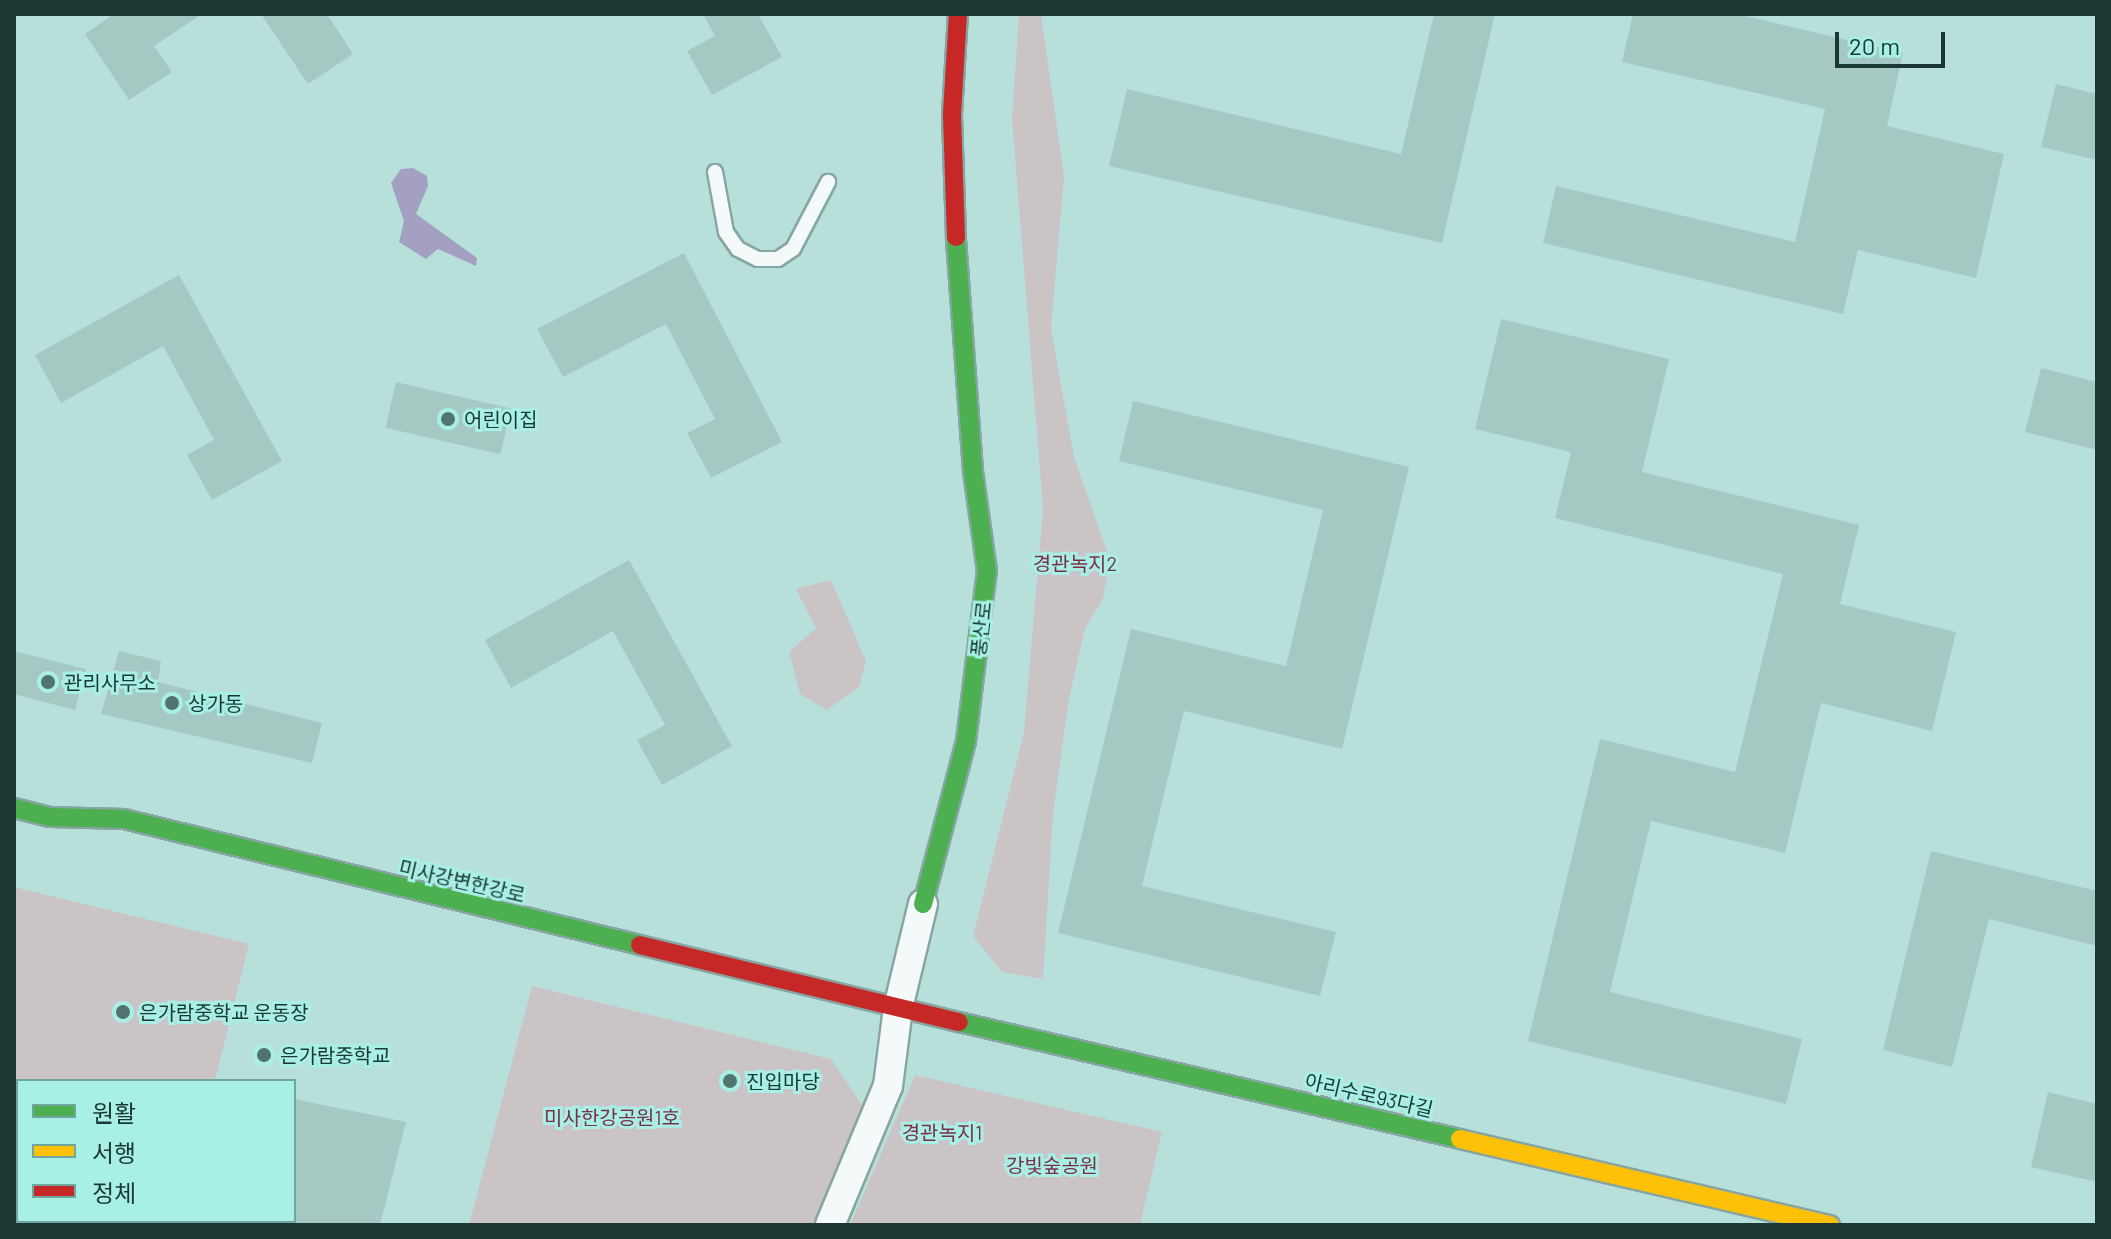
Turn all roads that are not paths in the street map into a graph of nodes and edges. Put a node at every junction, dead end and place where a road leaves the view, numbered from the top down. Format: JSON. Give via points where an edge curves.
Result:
{"nodes":[{"id":1,"x":958,"y":14,"type":"edge"},
{"id":2,"x":715,"y":172,"type":"dead end"},
{"id":3,"x":828,"y":182,"type":"dead end"},
{"id":4,"x":14,"y":808,"type":"edge"},
{"id":5,"x":923,"y":904,"type":"joint"},
{"id":6,"x":898,"y":1008,"type":"junction"},
{"id":7,"x":830,"y":1225,"type":"edge"},
{"id":8,"x":1830,"y":1225,"type":"edge"}],
"edges":[{"from":1,"to":5,"type":"street","name":"풍산로","via":[[952,114],[956,249],[973,471],[987,571],[966,741]]},
{"from":2,"to":3,"type":"lane","via":[[726,232],[738,249],[758,259],[778,259],[793,249]]},
{"from":4,"to":6,"type":"street","name":"미사강변한강로","via":[[50,817],[124,819]]},
{"from":5,"to":6,"type":"street","name":"풍산로"},
{"from":6,"to":7,"type":"street","name":"풍산로","via":[[888,1086]]},
{"from":6,"to":8,"type":"street","name":"아리수로93다길"}]}
